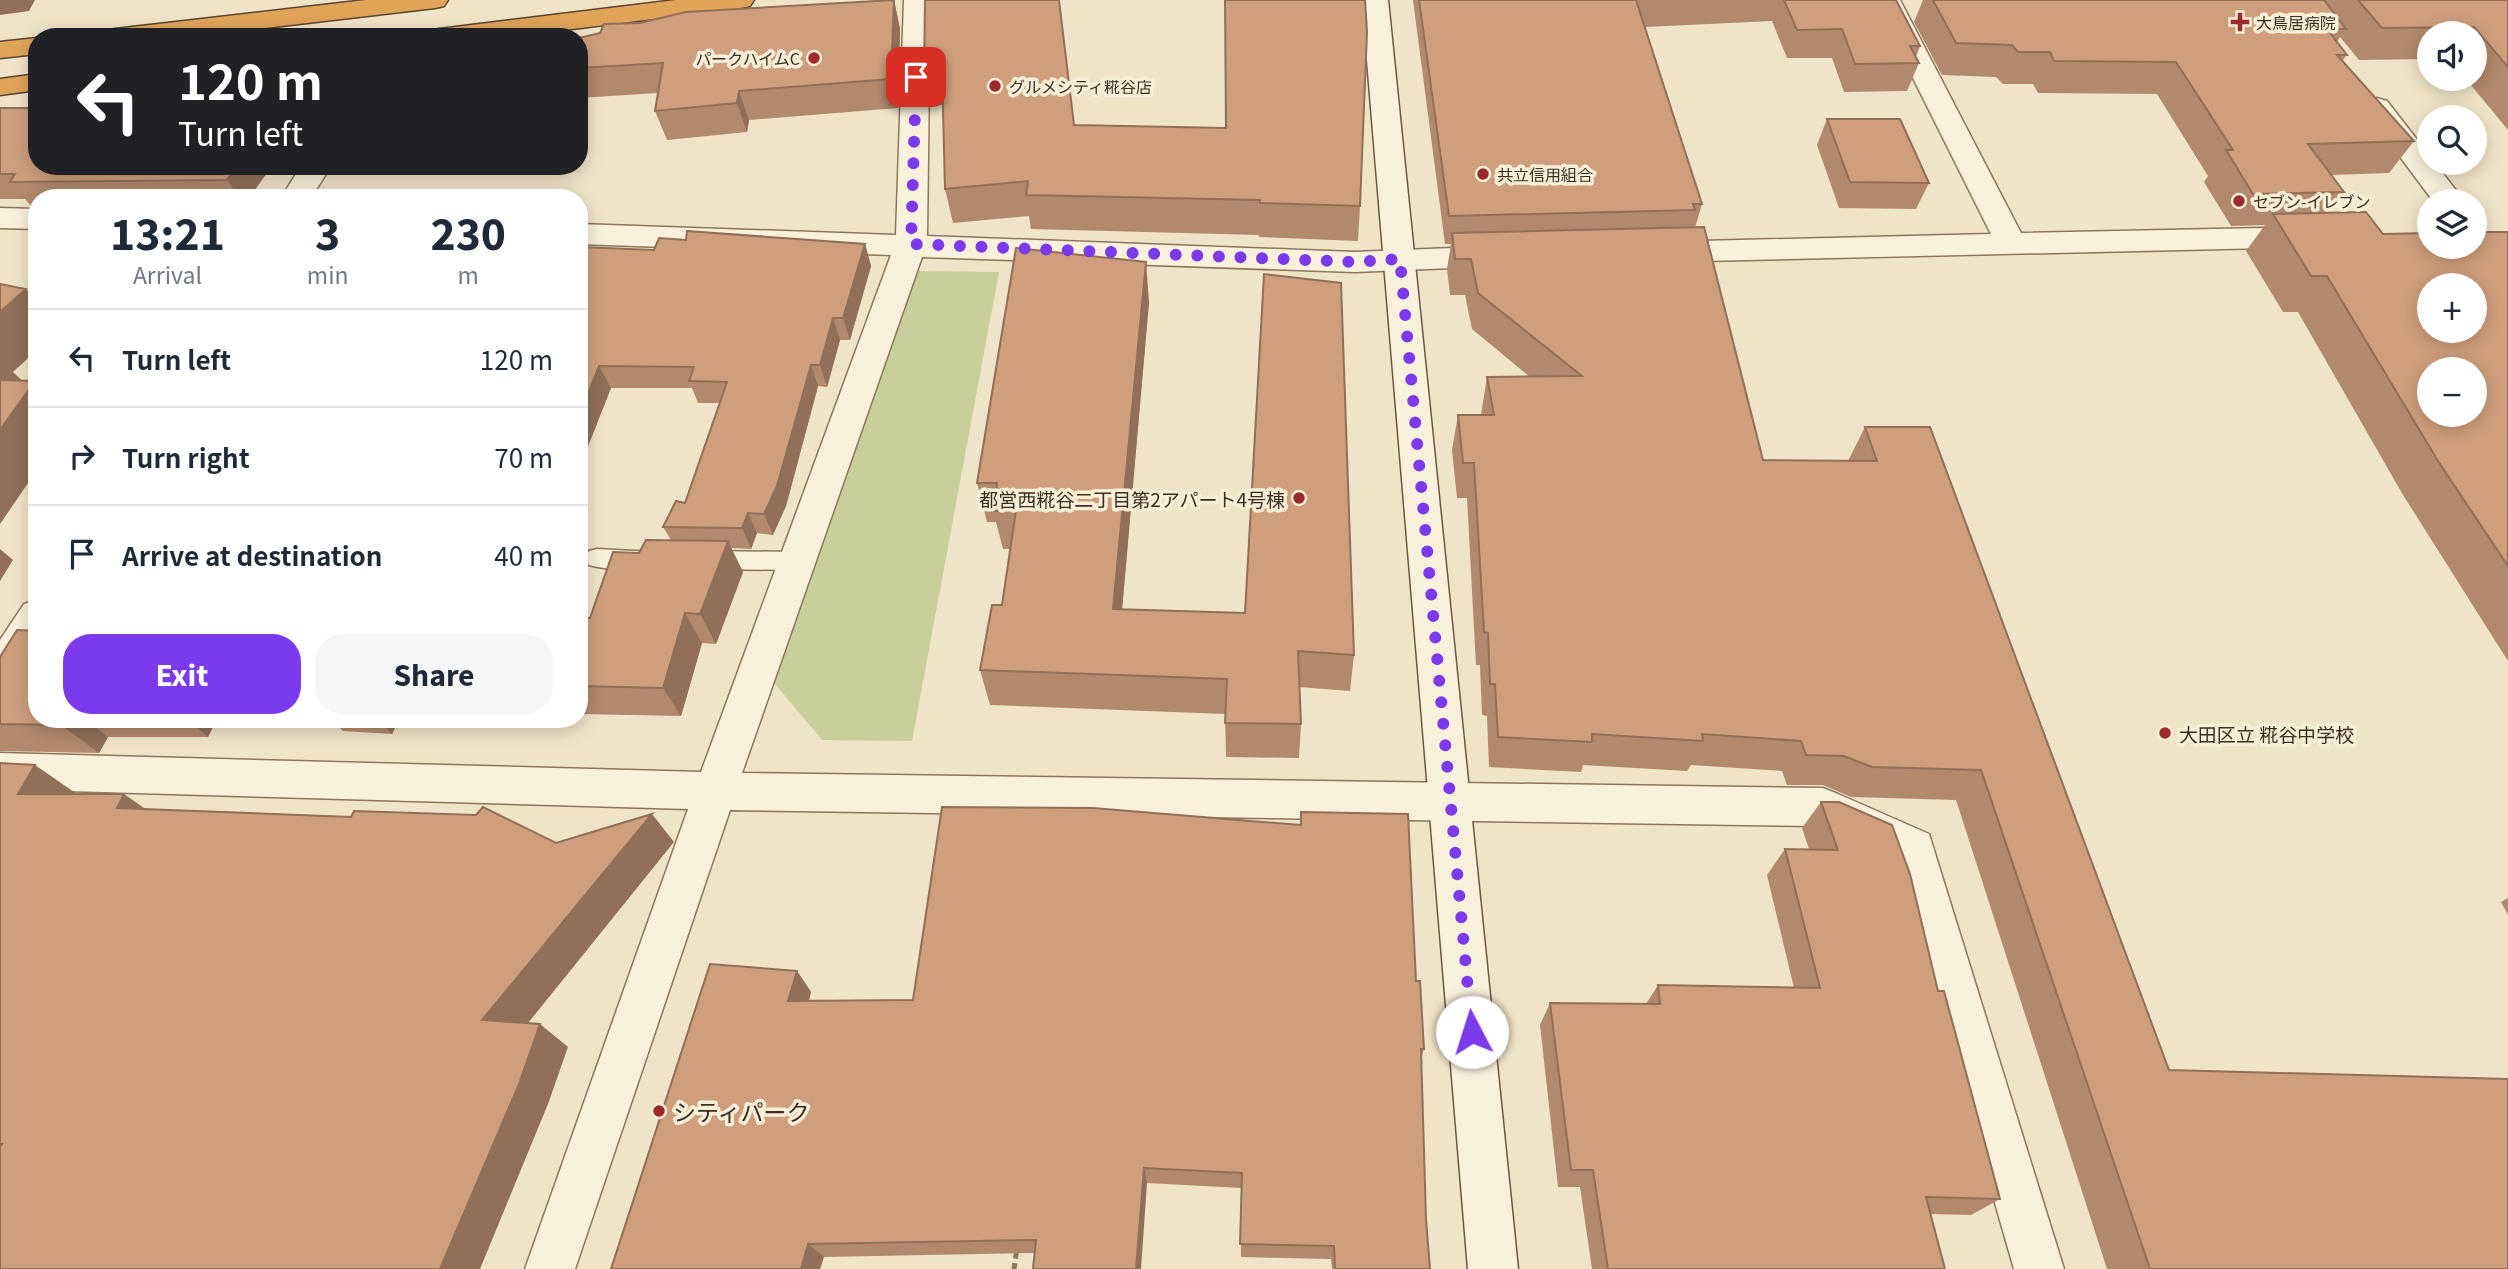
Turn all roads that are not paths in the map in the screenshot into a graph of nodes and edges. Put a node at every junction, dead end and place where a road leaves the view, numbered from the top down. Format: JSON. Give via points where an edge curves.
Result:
{"nodes":[{"id":1,"x":741,"y":0,"type":"edge"},
{"id":2,"x":918,"y":0,"type":"edge"},
{"id":3,"x":1375,"y":0,"type":"edge"},
{"id":4,"x":1887,"y":0,"type":"edge"},
{"id":5,"x":420,"y":1,"type":"edge"},
{"id":6,"x":191,"y":28,"type":"edge"},
{"id":7,"x":512,"y":28,"type":"edge"},
{"id":8,"x":28,"y":47,"type":"edge"},
{"id":9,"x":0,"y":50,"type":"edge"},
{"id":10,"x":28,"y":83,"type":"edge"},
{"id":11,"x":2360,"y":85,"type":"edge"},
{"id":12,"x":0,"y":87,"type":"edge"},
{"id":13,"x":2440,"y":189,"type":"edge"},
{"id":14,"x":0,"y":218,"type":"edge"},
{"id":15,"x":28,"y":219,"type":"edge"},
{"id":16,"x":588,"y":234,"type":"edge"},
{"id":17,"x":2331,"y":237,"type":"edge"},
{"id":18,"x":911,"y":244,"type":"junction"},
{"id":19,"x":2011,"y":244,"type":"junction"},
{"id":20,"x":1634,"y":253,"type":"edge"},
{"id":21,"x":1536,"y":255,"type":"edge"},
{"id":22,"x":1400,"y":259,"type":"junction"},
{"id":23,"x":597,"y":558,"type":"dead end"},
{"id":24,"x":798,"y":561,"type":"junction"},
{"id":25,"x":28,"y":629,"type":"edge"},
{"id":26,"x":0,"y":673,"type":"edge"},
{"id":27,"x":0,"y":771,"type":"edge"},
{"id":28,"x":715,"y":791,"type":"junction"},
{"id":29,"x":1452,"y":802,"type":"junction"},
{"id":30,"x":550,"y":1269,"type":"edge"},
{"id":31,"x":1493,"y":1269,"type":"edge"},
{"id":32,"x":2039,"y":1269,"type":"edge"}],
"edges":[{"from":1,"to":7,"type":"highway"},
{"from":2,"to":18,"type":"street"},
{"from":3,"to":22,"type":"street"},
{"from":4,"to":19,"type":"street"},
{"from":5,"to":6,"type":"highway"},
{"from":8,"to":9,"type":"highway"},
{"from":10,"to":12,"type":"highway"},
{"from":11,"to":13,"type":"street"},
{"from":14,"to":15,"type":"street"},
{"from":16,"to":18,"type":"street"},
{"from":17,"to":19,"type":"street"},
{"from":18,"to":22,"type":"street","via":[[1355,262]]},
{"from":18,"to":24,"type":"street"},
{"from":19,"to":20,"type":"street"},
{"from":21,"to":22,"type":"street"},
{"from":22,"to":29,"type":"street"},
{"from":23,"to":24,"type":"lane"},
{"from":24,"to":28,"type":"street"},
{"from":25,"to":26,"type":"street"},
{"from":27,"to":28,"type":"street"},
{"from":28,"to":29,"type":"street"},
{"from":28,"to":30,"type":"street"},
{"from":29,"to":31,"type":"street"},
{"from":29,"to":32,"type":"street","via":[[1823,807],[1914,848]]}]}
